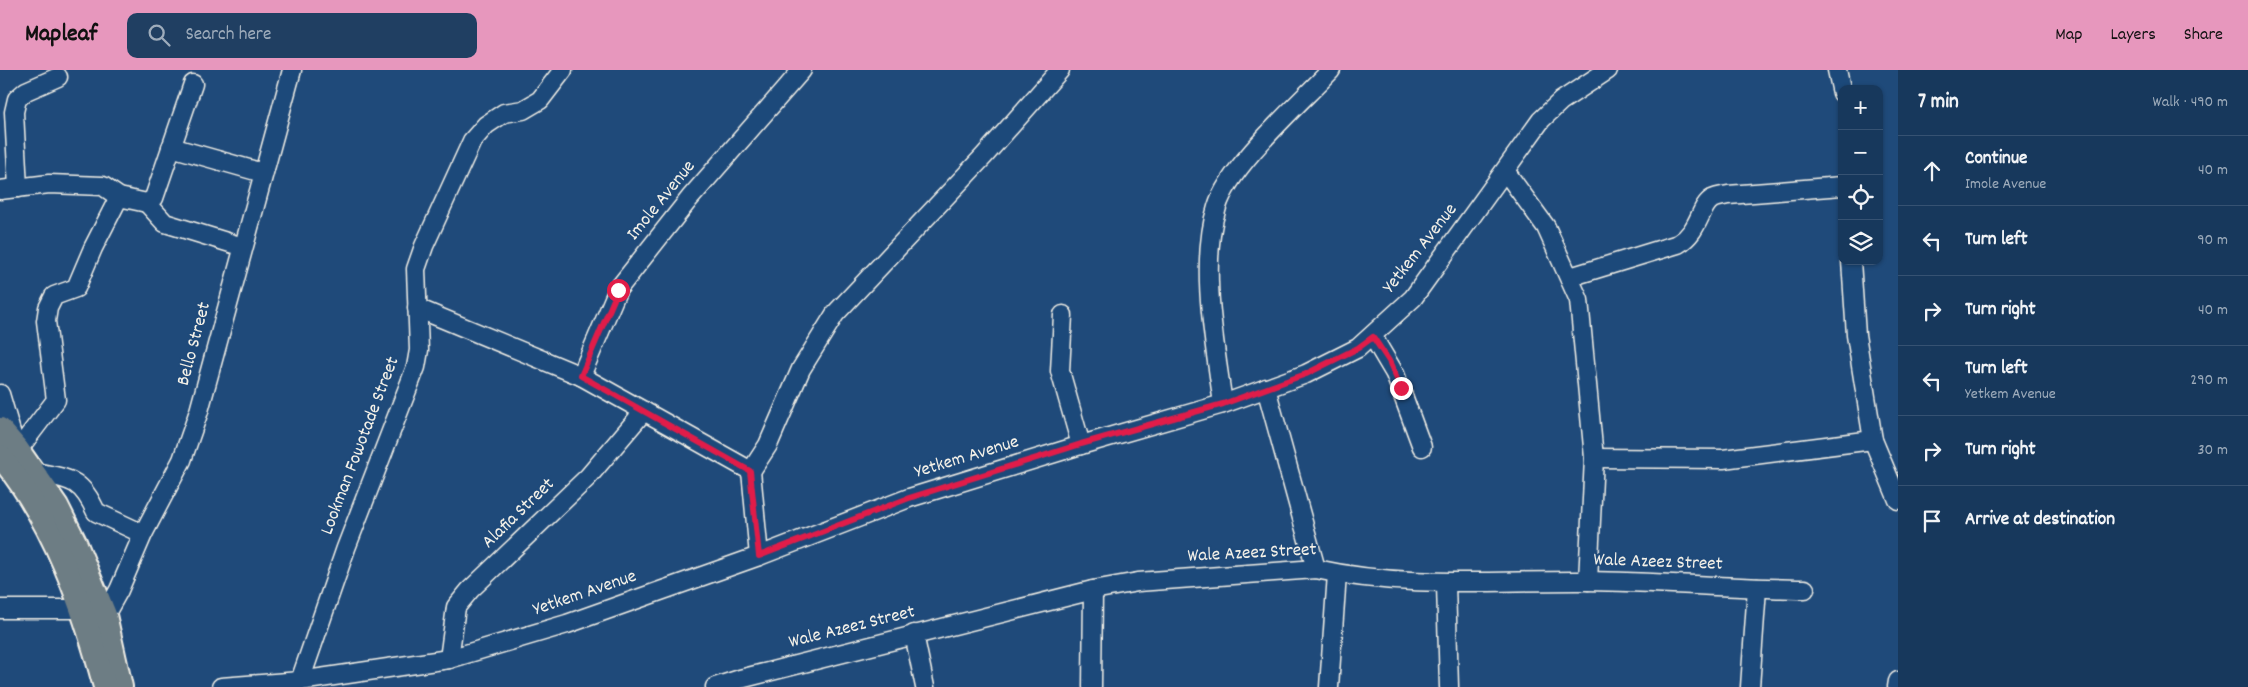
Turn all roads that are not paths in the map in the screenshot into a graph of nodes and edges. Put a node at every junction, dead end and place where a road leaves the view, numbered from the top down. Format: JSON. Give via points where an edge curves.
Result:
{"nodes":[{"id":1,"x":292,"y":70,"type":"edge"},
{"id":2,"x":563,"y":70,"type":"edge"},
{"id":3,"x":802,"y":70,"type":"edge"},
{"id":4,"x":1060,"y":70,"type":"edge"},
{"id":5,"x":1331,"y":70,"type":"edge"},
{"id":6,"x":1608,"y":70,"type":"edge"},
{"id":7,"x":1837,"y":70,"type":"edge"},
{"id":8,"x":58,"y":77,"type":"dead end"},
{"id":9,"x":192,"y":84,"type":"dead end"},
{"id":10,"x":1840,"y":85,"type":"edge"},
{"id":11,"x":171,"y":146,"type":"junction"},
{"id":12,"x":1506,"y":172,"type":"junction"},
{"id":13,"x":263,"y":173,"type":"junction"},
{"id":14,"x":1838,"y":186,"type":"edge"},
{"id":15,"x":18,"y":188,"type":"junction"},
{"id":16,"x":0,"y":190,"type":"edge"},
{"id":17,"x":119,"y":197,"type":"junction"},
{"id":18,"x":148,"y":203,"type":"junction"},
{"id":19,"x":243,"y":247,"type":"junction"},
{"id":20,"x":1851,"y":265,"type":"edge"},
{"id":21,"x":1570,"y":277,"type":"junction"},
{"id":22,"x":418,"y":308,"type":"junction"},
{"id":23,"x":1063,"y":315,"type":"dead end"},
{"id":24,"x":1373,"y":337,"type":"junction"},
{"id":25,"x":581,"y":376,"type":"junction"},
{"id":26,"x":1266,"y":388,"type":"junction"},
{"id":27,"x":0,"y":394,"type":"edge"},
{"id":28,"x":1223,"y":404,"type":"junction"},
{"id":29,"x":644,"y":411,"type":"junction"},
{"id":30,"x":1873,"y":440,"type":"junction"},
{"id":31,"x":1081,"y":444,"type":"junction"},
{"id":32,"x":8,"y":445,"type":"edge"},
{"id":33,"x":1422,"y":447,"type":"dead end"},
{"id":34,"x":1594,"y":458,"type":"junction"},
{"id":35,"x":750,"y":471,"type":"junction"},
{"id":36,"x":35,"y":472,"type":"junction"},
{"id":37,"x":1898,"y":500,"type":"edge"},
{"id":38,"x":143,"y":534,"type":"junction"},
{"id":39,"x":759,"y":556,"type":"junction"},
{"id":40,"x":1316,"y":569,"type":"junction"},
{"id":41,"x":1338,"y":574,"type":"junction"},
{"id":42,"x":1588,"y":581,"type":"junction"},
{"id":43,"x":1446,"y":584,"type":"junction"},
{"id":44,"x":1757,"y":588,"type":"junction"},
{"id":45,"x":1804,"y":589,"type":"dead end"},
{"id":46,"x":1094,"y":590,"type":"junction"},
{"id":47,"x":0,"y":609,"type":"edge"},
{"id":48,"x":83,"y":609,"type":"junction"},
{"id":49,"x":105,"y":615,"type":"junction"},
{"id":50,"x":914,"y":634,"type":"junction"},
{"id":51,"x":449,"y":659,"type":"junction"},
{"id":52,"x":300,"y":681,"type":"junction"},
{"id":53,"x":1898,"y":681,"type":"edge"},
{"id":54,"x":741,"y":683,"type":"edge"},
{"id":55,"x":105,"y":687,"type":"edge"},
{"id":56,"x":121,"y":687,"type":"edge"},
{"id":57,"x":221,"y":687,"type":"edge"},
{"id":58,"x":715,"y":687,"type":"edge"},
{"id":59,"x":925,"y":687,"type":"edge"},
{"id":60,"x":1092,"y":687,"type":"edge"},
{"id":61,"x":1329,"y":687,"type":"edge"},
{"id":62,"x":1448,"y":687,"type":"edge"},
{"id":63,"x":1750,"y":687,"type":"edge"},
{"id":64,"x":1897,"y":687,"type":"edge"}],
"edges":[{"from":1,"to":13,"type":"street","name":"Bello Street"},
{"from":2,"to":22,"type":"street","name":"Lookman Fowotade Street","via":[[540,100],[523,110],[504,113],[486,125],[472,141],[416,269]]},
{"from":3,"to":25,"type":"street","name":"Imole Avenue","via":[[690,198],[618,290]]},
{"from":4,"to":35,"type":"street","via":[[835,314],[801,368],[768,445]]},
{"from":5,"to":28,"type":"street","via":[[1240,166],[1217,206],[1211,238],[1211,312]]},
{"from":6,"to":12,"type":"street","name":"Yetkem Avenue","via":[[1561,101],[1541,120]]},
{"from":7,"to":10,"type":"street"},
{"from":8,"to":15,"type":"street","via":[[26,91],[17,99],[14,112]]},
{"from":9,"to":11,"type":"street"},
{"from":11,"to":13,"type":"street"},
{"from":11,"to":18,"type":"street","via":[[154,198]]},
{"from":12,"to":21,"type":"street","via":[[1546,227]]},
{"from":12,"to":24,"type":"street","name":"Yetkem Avenue","via":[[1413,298]]},
{"from":13,"to":19,"type":"street","name":"Bello Street"},
{"from":14,"to":21,"type":"street","via":[[1728,195],[1711,200],[1695,229],[1678,244]]},
{"from":15,"to":16,"type":"street"},
{"from":15,"to":17,"type":"street","via":[[49,184],[103,186]]},
{"from":17,"to":18,"type":"street"},
{"from":17,"to":32,"type":"street","via":[[92,248],[76,288],[54,296],[48,308],[46,321],[56,400]]},
{"from":18,"to":19,"type":"street","via":[[165,223]]},
{"from":19,"to":38,"type":"street","name":"Bello Street","via":[[182,460]]},
{"from":20,"to":30,"type":"street","via":[[1856,335]]},
{"from":21,"to":34,"type":"street","via":[[1579,300]]},
{"from":22,"to":25,"type":"street"},
{"from":22,"to":52,"type":"street","name":"Lookman Fowotade Street","via":[[416,367],[346,548]]},
{"from":23,"to":31,"type":"street","via":[[1060,371]]},
{"from":24,"to":26,"type":"street","name":"Yetkem Avenue","via":[[1306,374]]},
{"from":24,"to":33,"type":"street","via":[[1395,374]]},
{"from":25,"to":29,"type":"street"},
{"from":26,"to":28,"type":"street","name":"Yetkem Avenue"},
{"from":26,"to":40,"type":"street"},
{"from":27,"to":32,"type":"street"},
{"from":28,"to":31,"type":"street","name":"Yetkem Avenue"},
{"from":29,"to":35,"type":"street"},
{"from":29,"to":51,"type":"street","name":"Alafia Street","via":[[588,477],[456,607]]},
{"from":30,"to":34,"type":"street","via":[[1723,459]]},
{"from":30,"to":37,"type":"street"},
{"from":31,"to":39,"type":"street","name":"Yetkem Avenue","via":[[909,498]]},
{"from":32,"to":36,"type":"main road"},
{"from":32,"to":48,"type":"main road","via":[[20,481],[41,515]]},
{"from":34,"to":42,"type":"street"},
{"from":35,"to":39,"type":"street"},
{"from":36,"to":38,"type":"street","via":[[75,482],[88,493],[96,512]]},
{"from":36,"to":49,"type":"main road","via":[[57,506]]},
{"from":38,"to":49,"type":"street","name":"Bello Street"},
{"from":39,"to":51,"type":"street","name":"Yetkem Avenue","via":[[567,624]]},
{"from":40,"to":41,"type":"street","name":"Wale Azeez Street"},
{"from":40,"to":46,"type":"street","name":"Wale Azeez Street","via":[[1138,582]]},
{"from":41,"to":43,"type":"street","name":"Wale Azeez Street"},
{"from":41,"to":61,"type":"street"},
{"from":42,"to":43,"type":"street","name":"Wale Azeez Street"},
{"from":42,"to":44,"type":"street","name":"Wale Azeez Street"},
{"from":43,"to":62,"type":"street"},
{"from":44,"to":45,"type":"street","name":"Wale Azeez Street"},
{"from":44,"to":63,"type":"street"},
{"from":46,"to":50,"type":"street","name":"Wale Azeez Street"},
{"from":46,"to":60,"type":"street"},
{"from":47,"to":48,"type":"street"},
{"from":48,"to":55,"type":"main road"},
{"from":49,"to":56,"type":"main road"},
{"from":50,"to":54,"type":"street","name":"Wale Azeez Street"},
{"from":50,"to":59,"type":"street"},
{"from":51,"to":52,"type":"street","name":"Yetkem Avenue"},
{"from":52,"to":57,"type":"street","name":"Yetkem Avenue"},
{"from":53,"to":64,"type":"street"},
{"from":54,"to":58,"type":"street","name":"Wale Azeez Street"}]}
